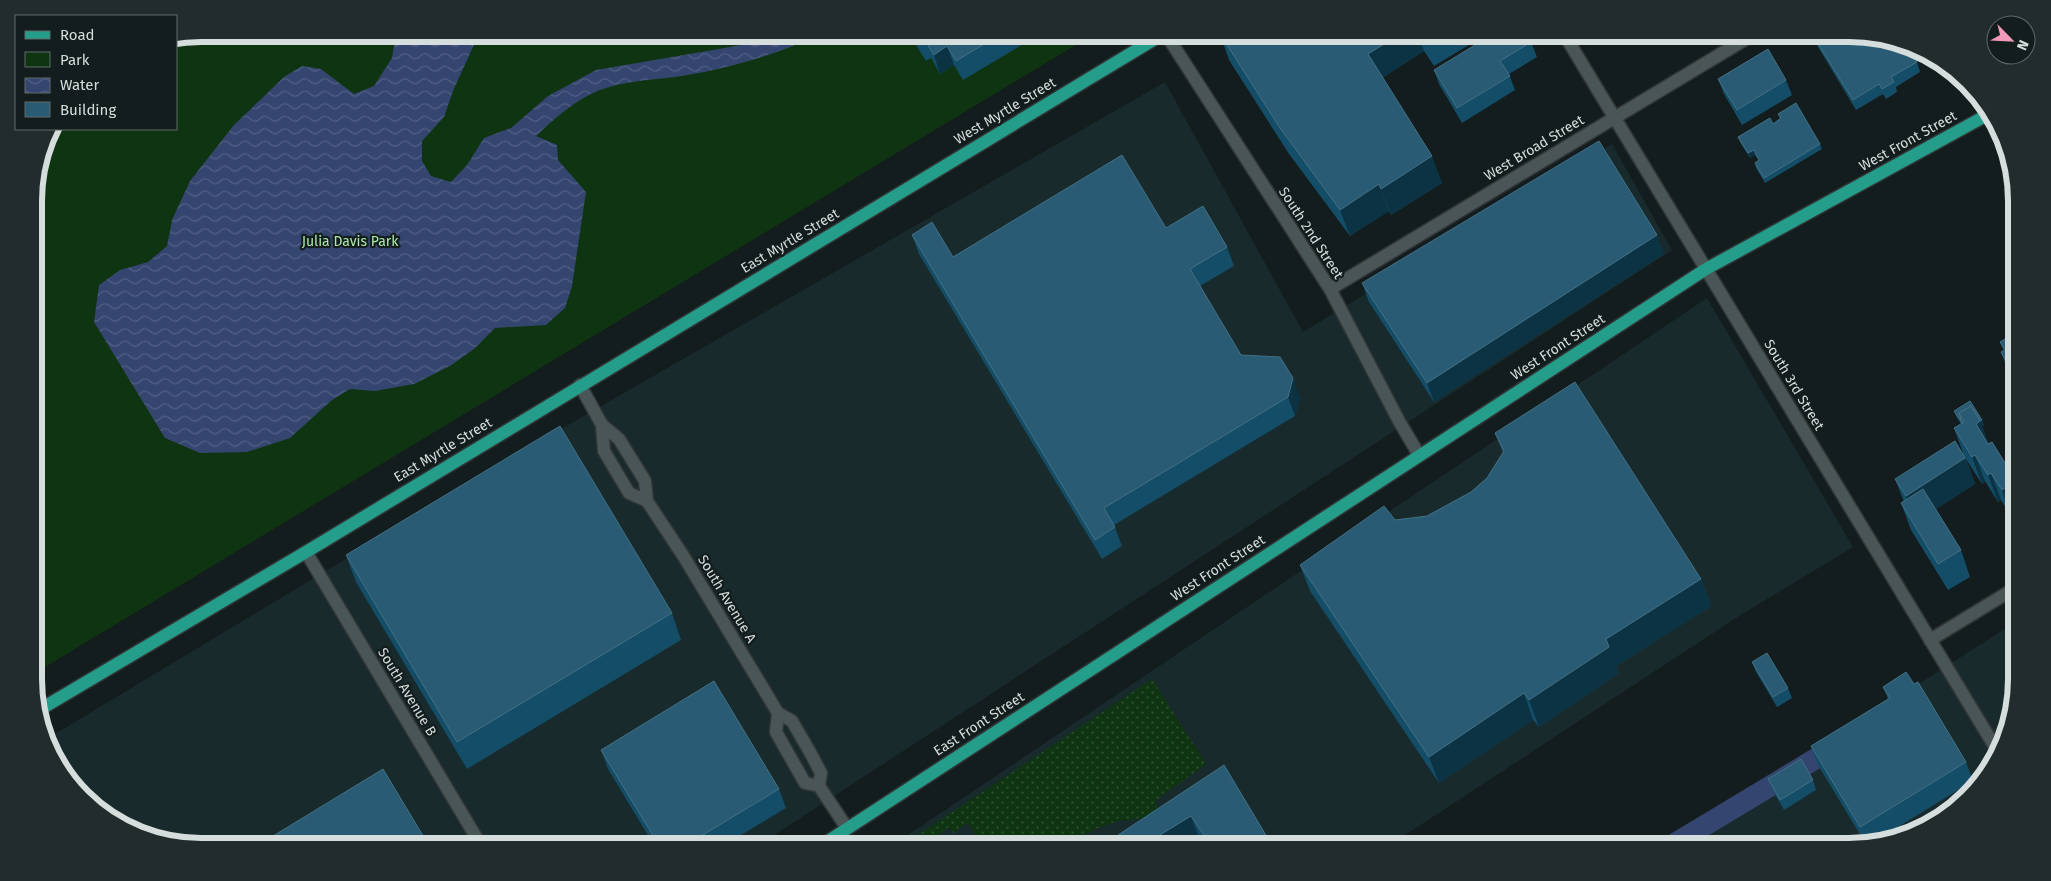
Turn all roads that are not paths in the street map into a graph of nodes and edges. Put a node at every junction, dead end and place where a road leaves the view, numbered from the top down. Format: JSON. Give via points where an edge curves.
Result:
{"nodes":[{"id":1,"x":1149,"y":43,"type":"edge"},
{"id":2,"x":1170,"y":43,"type":"edge"},
{"id":3,"x":1569,"y":43,"type":"edge"},
{"id":4,"x":1739,"y":43,"type":"edge"},
{"id":5,"x":1983,"y":117,"type":"edge"},
{"id":6,"x":1615,"y":118,"type":"junction"},
{"id":7,"x":863,"y":215,"type":"joint"},
{"id":8,"x":1706,"y":269,"type":"junction"},
{"id":9,"x":1330,"y":288,"type":"junction"},
{"id":10,"x":580,"y":385,"type":"junction"},
{"id":11,"x":602,"y":426,"type":"junction"},
{"id":12,"x":1419,"y":455,"type":"junction"},
{"id":13,"x":647,"y":501,"type":"junction"},
{"id":14,"x":306,"y":552,"type":"junction"},
{"id":15,"x":2008,"y":592,"type":"edge"},
{"id":16,"x":1156,"y":627,"type":"joint"},
{"id":17,"x":1930,"y":640,"type":"junction"},
{"id":18,"x":45,"y":706,"type":"edge"},
{"id":19,"x":778,"y":714,"type":"junction"},
{"id":20,"x":1994,"y":745,"type":"edge"},
{"id":21,"x":819,"y":786,"type":"junction"},
{"id":22,"x":847,"y":828,"type":"junction"},
{"id":23,"x":477,"y":838,"type":"edge"},
{"id":24,"x":832,"y":838,"type":"edge"}],
"edges":[{"from":1,"to":7,"type":"main road","name":"West Myrtle Street"},
{"from":2,"to":9,"type":"street","name":"South 2nd Street"},
{"from":3,"to":6,"type":"street","name":"South 3rd Street"},
{"from":4,"to":6,"type":"street","name":"West Broad Street"},
{"from":5,"to":8,"type":"main road","name":"West Front Street"},
{"from":6,"to":8,"type":"street","name":"South 3rd Street"},
{"from":6,"to":9,"type":"street","name":"West Broad Street"},
{"from":7,"to":10,"type":"main road","name":"East Myrtle Street"},
{"from":8,"to":12,"type":"main road","name":"West Front Street"},
{"from":8,"to":17,"type":"street","name":"South 3rd Street"},
{"from":9,"to":12,"type":"street","name":"South 2nd Street"},
{"from":10,"to":11,"type":"street","name":"South Avenue A"},
{"from":10,"to":14,"type":"main road","name":"East Myrtle Street"},
{"from":11,"to":13,"type":"street","name":"South Avenue A","via":[[620,440],[645,481]]},
{"from":11,"to":13,"type":"street","name":"South Avenue A","via":[[604,451],[629,493]]},
{"from":12,"to":16,"type":"main road","name":"West Front Street"},
{"from":13,"to":19,"type":"street","name":"South Avenue A"},
{"from":14,"to":18,"type":"main road","name":"East Myrtle Street"},
{"from":14,"to":23,"type":"street","name":"South Avenue B"},
{"from":15,"to":17,"type":"street"},
{"from":16,"to":22,"type":"main road","name":"East Front Street"},
{"from":17,"to":20,"type":"street","name":"South 3rd Street"},
{"from":19,"to":21,"type":"street","name":"South Avenue A","via":[[792,721],[821,773]]},
{"from":19,"to":21,"type":"street","name":"South Avenue A","via":[[776,732],[805,782]]},
{"from":21,"to":22,"type":"street","name":"South Avenue A"},
{"from":22,"to":24,"type":"main road","name":"East Front Street"}]}
